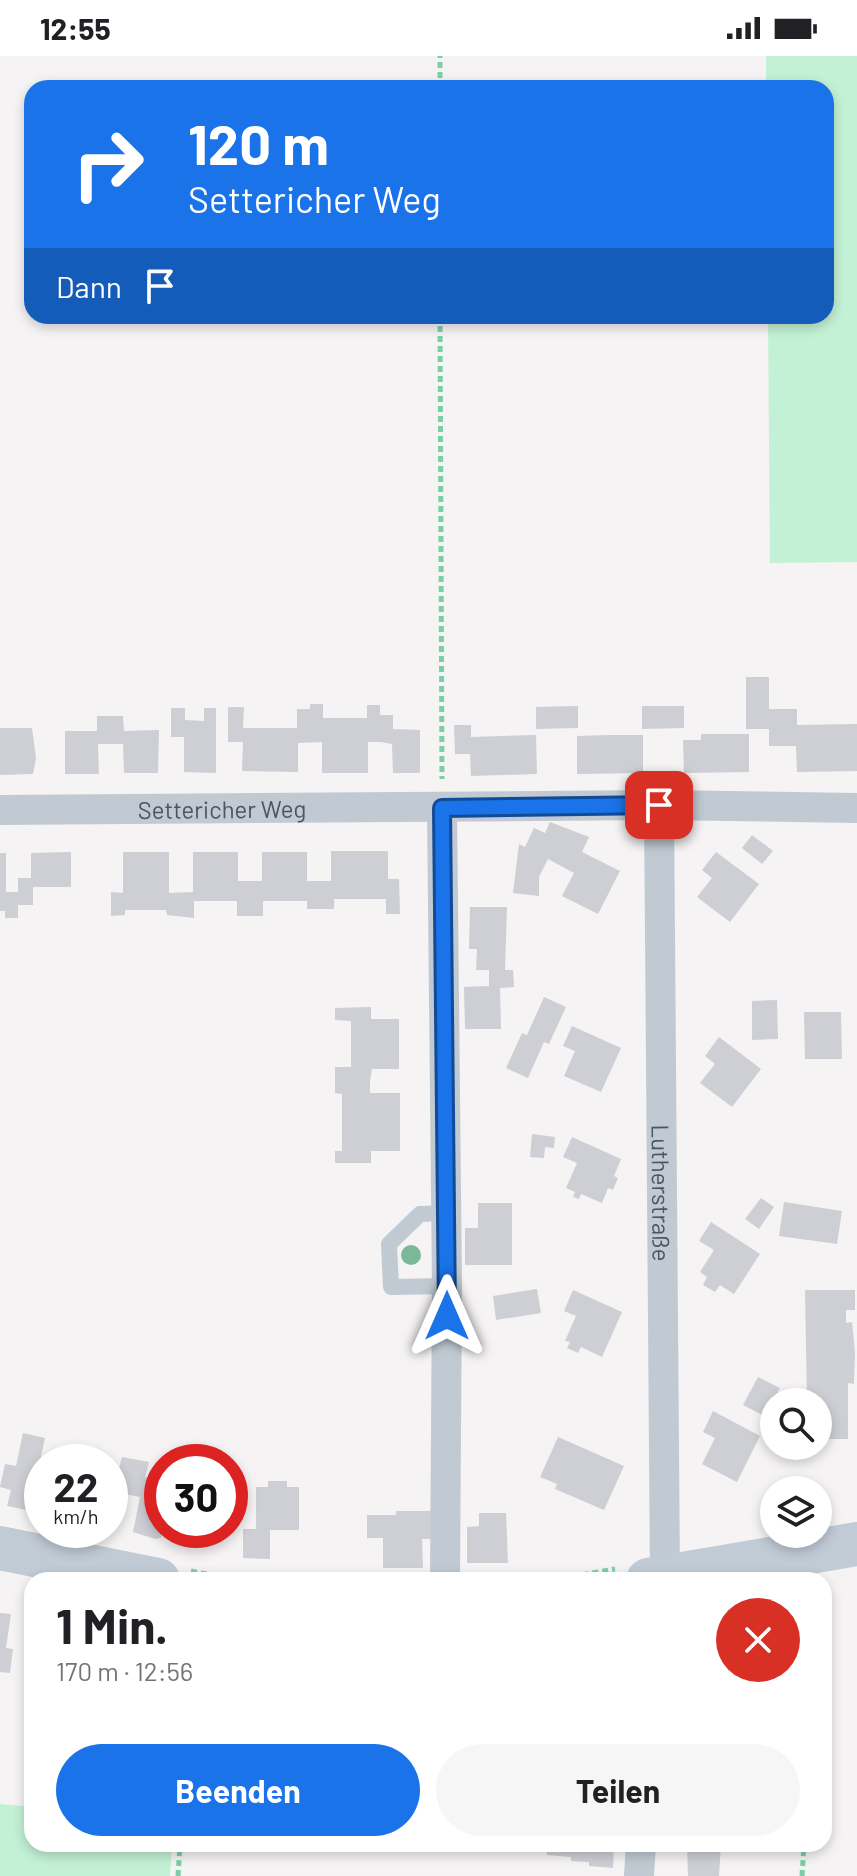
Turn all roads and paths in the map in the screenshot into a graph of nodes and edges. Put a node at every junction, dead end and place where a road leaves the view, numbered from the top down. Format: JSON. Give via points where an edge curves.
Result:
{"nodes":[{"id":1,"x":440,"y":56,"type":"edge"},
{"id":2,"x":440,"y":80,"type":"edge"},
{"id":3,"x":440,"y":324,"type":"edge"},
{"id":4,"x":659,"y":805,"type":"junction"},
{"id":5,"x":442,"y":808,"type":"junction"},
{"id":6,"x":857,"y":808,"type":"edge"},
{"id":7,"x":0,"y":810,"type":"edge"},
{"id":8,"x":447,"y":1213,"type":"junction"},
{"id":9,"x":447,"y":1286,"type":"junction"},
{"id":10,"x":0,"y":1548,"type":"edge"},
{"id":11,"x":839,"y":1548,"type":"edge"},
{"id":12,"x":118,"y":1572,"type":"edge"},
{"id":13,"x":445,"y":1572,"type":"edge"},
{"id":14,"x":660,"y":1572,"type":"edge"},
{"id":15,"x":700,"y":1572,"type":"edge"},
{"id":16,"x":180,"y":1852,"type":"edge"},
{"id":17,"x":640,"y":1852,"type":"edge"},
{"id":18,"x":804,"y":1852,"type":"edge"},
{"id":19,"x":178,"y":1876,"type":"edge"},
{"id":20,"x":639,"y":1876,"type":"edge"},
{"id":21,"x":802,"y":1876,"type":"edge"}],
"edges":[{"from":1,"to":2,"type":"path"},
{"from":3,"to":5,"type":"path"},
{"from":4,"to":5,"type":"street","name":"Settericher Weg"},
{"from":4,"to":6,"type":"street","name":"Settericher Weg"},
{"from":4,"to":14,"type":"street","name":"Lutherstraße"},
{"from":5,"to":7,"type":"street","name":"Settericher Weg"},
{"from":5,"to":8,"type":"street"},
{"from":8,"to":9,"type":"street"},
{"from":8,"to":9,"type":"lane","via":[[420,1214],[389,1244],[391,1287]]},
{"from":9,"to":13,"type":"street"},
{"from":10,"to":12,"type":"street"},
{"from":11,"to":15,"type":"street"},
{"from":16,"to":19,"type":"path"},
{"from":17,"to":20,"type":"street"},
{"from":18,"to":21,"type":"path"}]}
